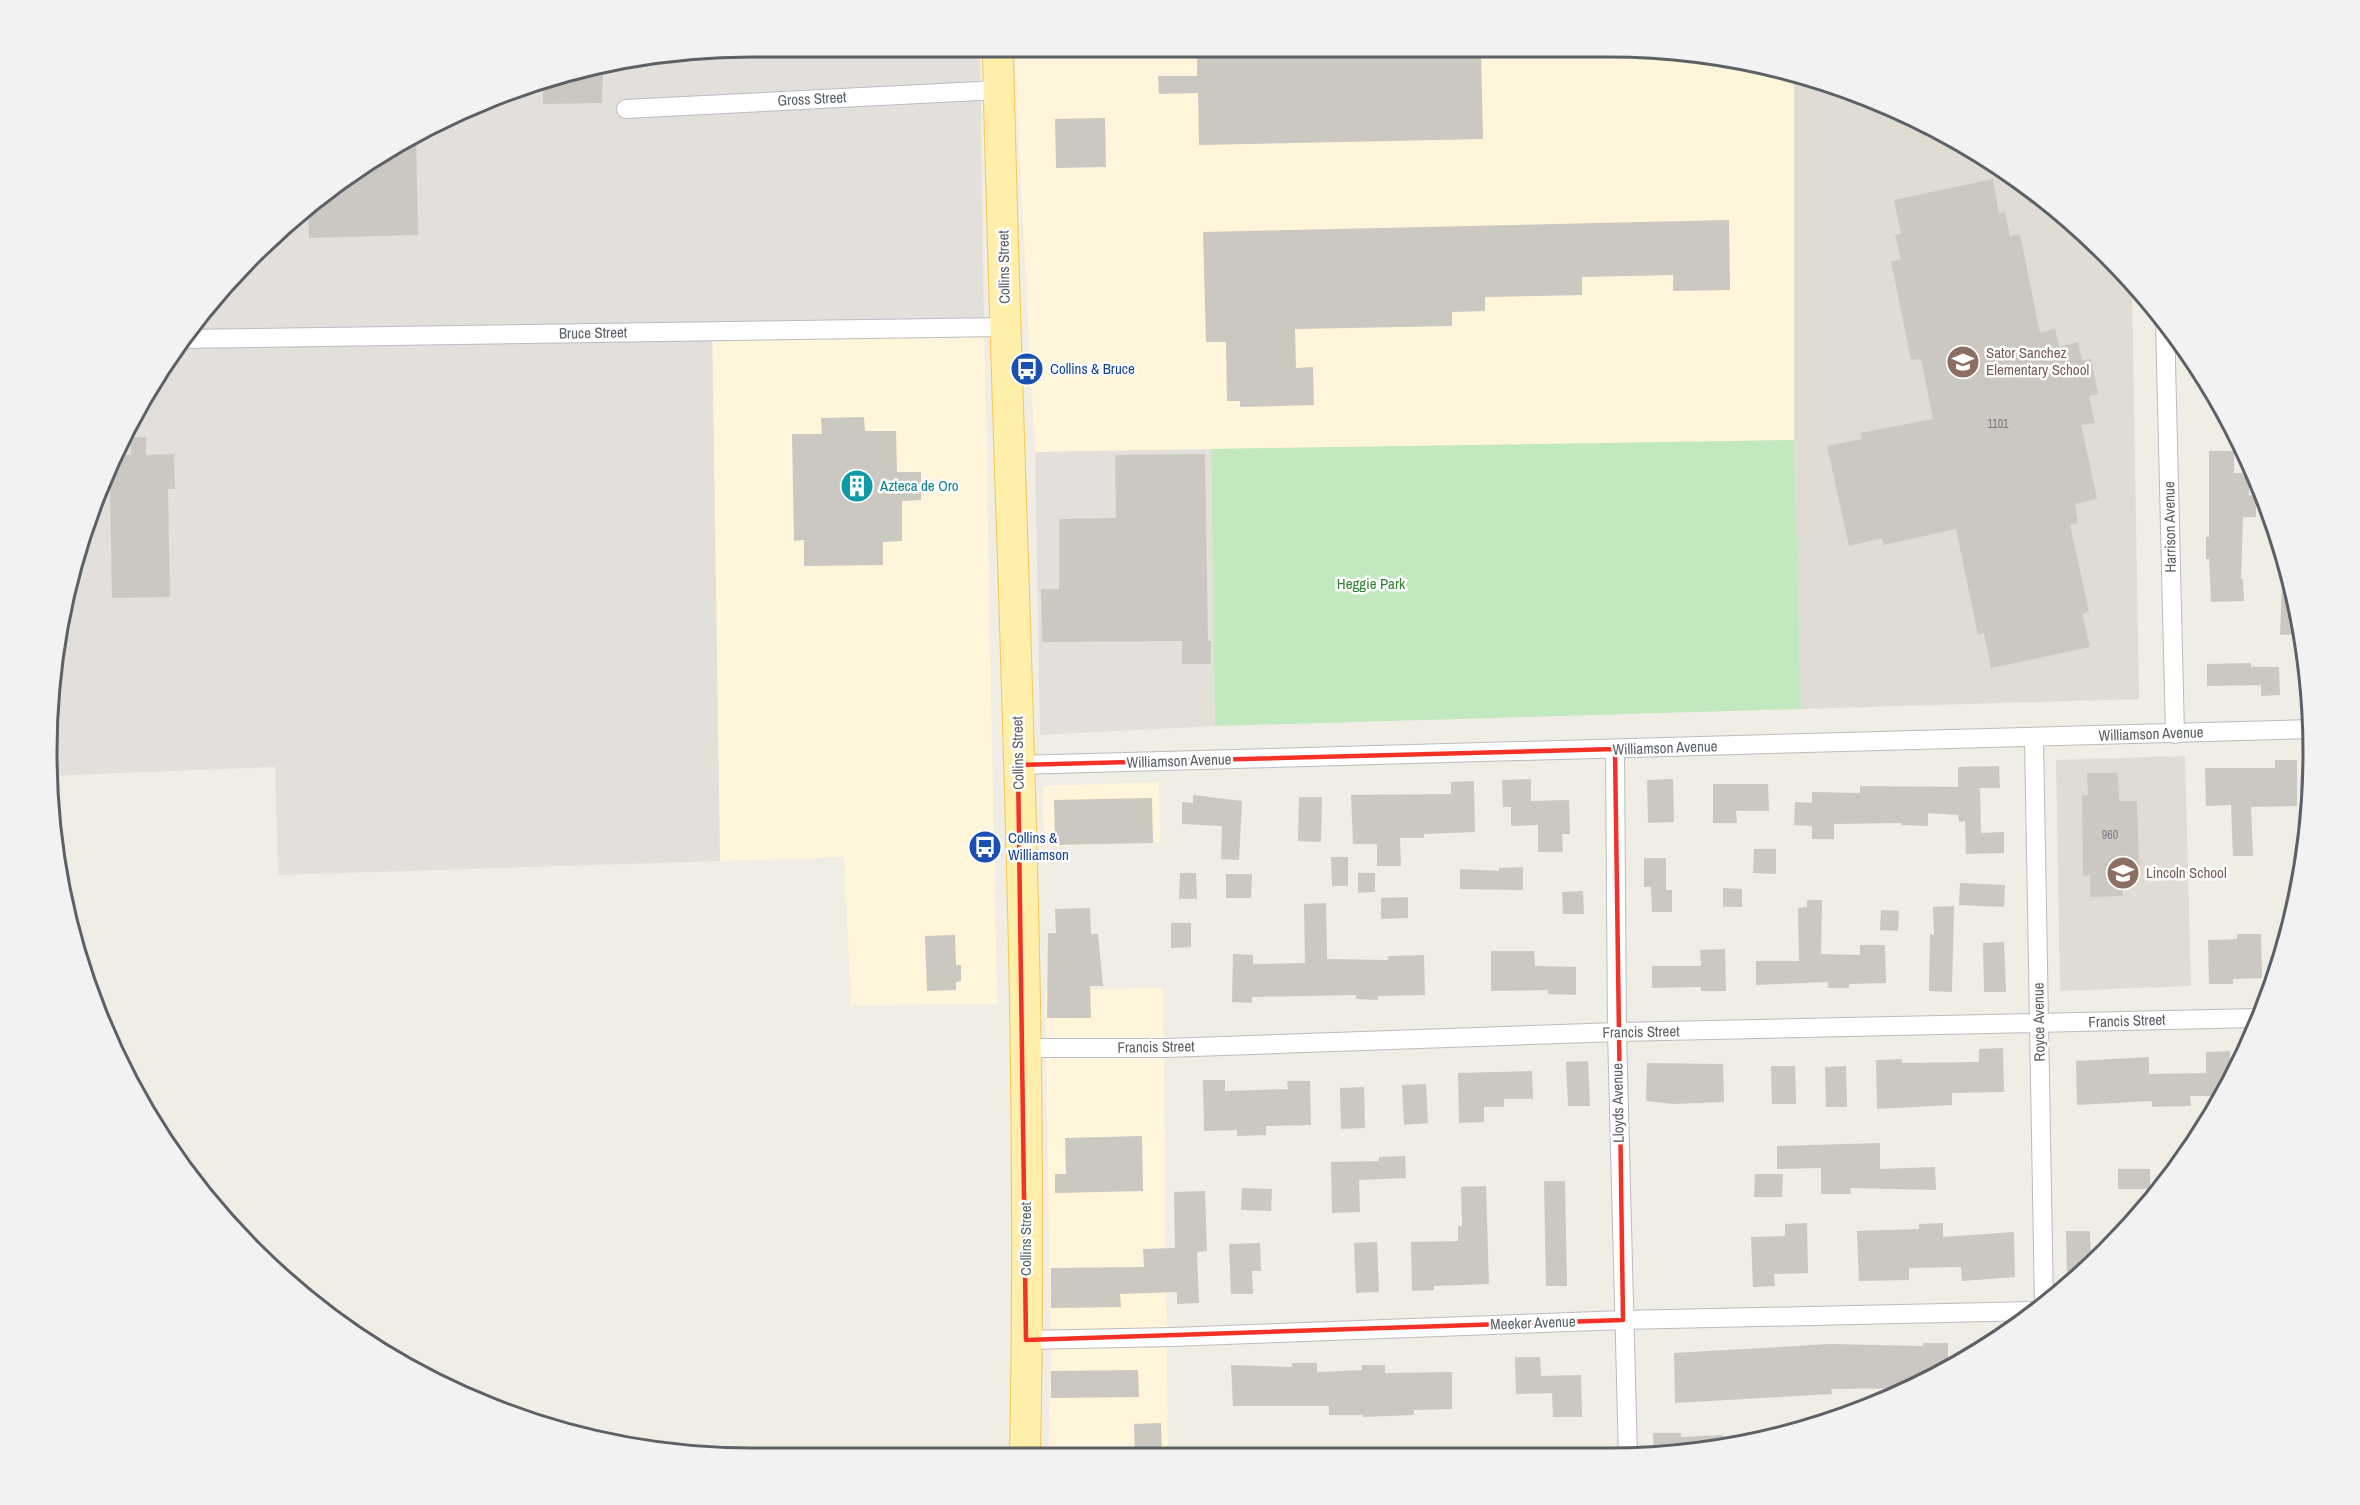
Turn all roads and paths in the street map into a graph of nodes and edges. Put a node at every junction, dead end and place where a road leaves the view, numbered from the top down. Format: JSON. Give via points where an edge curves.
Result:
{"nodes":[{"id":1,"x":998,"y":57,"type":"edge"},
{"id":2,"x":999,"y":90,"type":"junction"},
{"id":3,"x":626,"y":109,"type":"dead end"},
{"id":4,"x":1006,"y":327,"type":"junction"},
{"id":5,"x":2165,"y":338,"type":"edge"},
{"id":6,"x":194,"y":339,"type":"edge"},
{"id":7,"x":2302,"y":729,"type":"edge"},
{"id":8,"x":2175,"y":734,"type":"junction"},
{"id":9,"x":2034,"y":738,"type":"junction"},
{"id":10,"x":1615,"y":749,"type":"junction"},
{"id":11,"x":1018,"y":765,"type":"junction"},
{"id":12,"x":2250,"y":1018,"type":"edge"},
{"id":13,"x":2040,"y":1024,"type":"junction"},
{"id":14,"x":1617,"y":1032,"type":"junction"},
{"id":15,"x":1024,"y":1048,"type":"junction"},
{"id":16,"x":2044,"y":1293,"type":"edge"},
{"id":17,"x":2021,"y":1311,"type":"edge"},
{"id":18,"x":1623,"y":1320,"type":"junction"},
{"id":19,"x":1026,"y":1340,"type":"junction"},
{"id":20,"x":1025,"y":1448,"type":"edge"},
{"id":21,"x":1628,"y":1448,"type":"edge"}],
"edges":[{"from":1,"to":2,"type":"main road","name":"Collins Street"},
{"from":2,"to":3,"type":"street","name":"Gross Street"},
{"from":2,"to":4,"type":"main road","name":"Collins Street"},
{"from":4,"to":6,"type":"street","name":"Bruce Street"},
{"from":4,"to":11,"type":"main road","name":"Collins Street"},
{"from":5,"to":8,"type":"street","name":"Harrison Avenue"},
{"from":7,"to":8,"type":"street","name":"Williamson Avenue"},
{"from":8,"to":9,"type":"street","name":"Williamson Avenue"},
{"from":9,"to":10,"type":"street","name":"Williamson Avenue"},
{"from":9,"to":13,"type":"street","name":"Royce Avenue"},
{"from":10,"to":11,"type":"street","name":"Williamson Avenue"},
{"from":10,"to":14,"type":"street","name":"Lloyds Avenue"},
{"from":11,"to":15,"type":"main road","name":"Collins Street"},
{"from":12,"to":13,"type":"street","name":"Francis Street"},
{"from":13,"to":14,"type":"street","name":"Francis Street"},
{"from":13,"to":16,"type":"street","name":"Royce Avenue"},
{"from":14,"to":15,"type":"street","name":"Francis Street","via":[[1166,1048]]},
{"from":14,"to":18,"type":"street","name":"Lloyds Avenue"},
{"from":15,"to":19,"type":"main road","name":"Collins Street"},
{"from":17,"to":18,"type":"street","name":"Meeker Avenue"},
{"from":18,"to":19,"type":"street","name":"Meeker Avenue"},
{"from":18,"to":21,"type":"street","name":"Lloyds Avenue"},
{"from":19,"to":20,"type":"main road","name":"Collins Street"}]}
